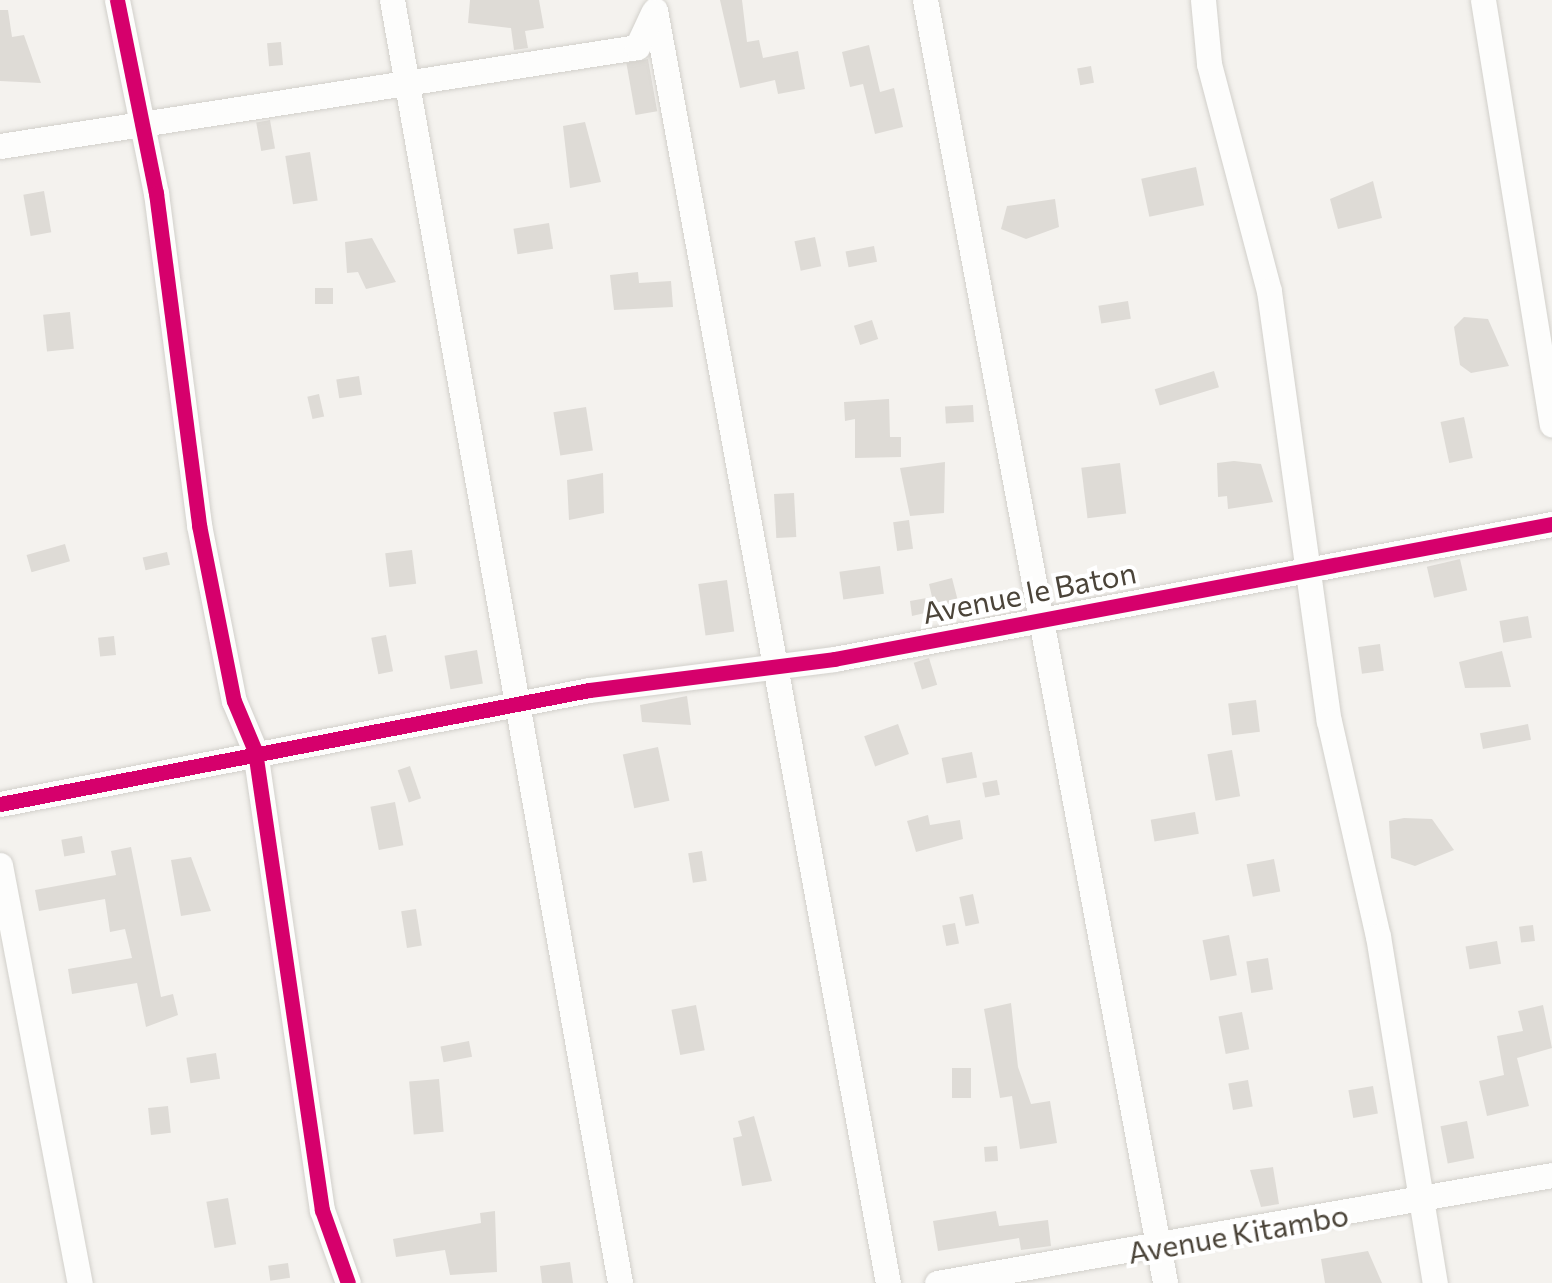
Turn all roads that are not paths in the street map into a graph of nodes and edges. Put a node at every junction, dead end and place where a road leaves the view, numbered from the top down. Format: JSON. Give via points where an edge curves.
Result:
{"nodes":[{"id":1,"x":117,"y":0,"type":"edge"},
{"id":2,"x":392,"y":0,"type":"edge"},
{"id":3,"x":925,"y":0,"type":"edge"},
{"id":4,"x":1203,"y":0,"type":"edge"},
{"id":5,"x":1483,"y":0,"type":"edge"},
{"id":6,"x":658,"y":5,"type":"edge"},
{"id":7,"x":411,"y":83,"type":"junction"},
{"id":8,"x":137,"y":122,"type":"junction"},
{"id":9,"x":0,"y":146,"type":"edge"},
{"id":10,"x":1552,"y":424,"type":"edge"},
{"id":11,"x":1552,"y":524,"type":"edge"},
{"id":12,"x":1311,"y":568,"type":"junction"},
{"id":13,"x":1038,"y":615,"type":"junction"},
{"id":14,"x":774,"y":667,"type":"junction"},
{"id":15,"x":516,"y":706,"type":"junction"},
{"id":16,"x":255,"y":751,"type":"junction"},
{"id":17,"x":0,"y":804,"type":"edge"},
{"id":18,"x":0,"y":865,"type":"edge"},
{"id":19,"x":1552,"y":1175,"type":"edge"},
{"id":20,"x":1420,"y":1202,"type":"junction"},
{"id":21,"x":1158,"y":1247,"type":"junction"},
{"id":22,"x":80,"y":1283,"type":"edge"},
{"id":23,"x":348,"y":1283,"type":"edge"},
{"id":24,"x":620,"y":1283,"type":"edge"},
{"id":25,"x":888,"y":1283,"type":"edge"},
{"id":26,"x":937,"y":1283,"type":"edge"},
{"id":27,"x":1165,"y":1283,"type":"edge"},
{"id":28,"x":1434,"y":1283,"type":"edge"}],
"edges":[{"from":1,"to":8,"type":"street"},
{"from":2,"to":7,"type":"street"},
{"from":3,"to":13,"type":"street"},
{"from":4,"to":12,"type":"street","via":[[1209,64],[1270,291]]},
{"from":5,"to":10,"type":"street"},
{"from":6,"to":7,"type":"street","via":[[637,47]]},
{"from":6,"to":14,"type":"street"},
{"from":7,"to":8,"type":"street"},
{"from":7,"to":15,"type":"street"},
{"from":8,"to":9,"type":"street"},
{"from":8,"to":16,"type":"street","via":[[156,193],[205,554],[234,701]]},
{"from":11,"to":12,"type":"street","name":"Avenue le Baton"},
{"from":12,"to":13,"type":"street","name":"Avenue le Baton"},
{"from":12,"to":20,"type":"street","via":[[1329,721],[1378,936]]},
{"from":13,"to":14,"type":"street","name":"Avenue le Baton"},
{"from":13,"to":21,"type":"street"},
{"from":14,"to":15,"type":"street","name":"Avenue le Baton"},
{"from":14,"to":25,"type":"street"},
{"from":15,"to":16,"type":"street","name":"Avenue le Baton"},
{"from":15,"to":24,"type":"street"},
{"from":16,"to":17,"type":"street","name":"Avenue le Baton"},
{"from":16,"to":23,"type":"street","via":[[322,1210]]},
{"from":18,"to":22,"type":"street"},
{"from":19,"to":20,"type":"street","name":"Avenue Kitambo"},
{"from":20,"to":21,"type":"street","name":"Avenue Kitambo"},
{"from":20,"to":28,"type":"street"},
{"from":21,"to":26,"type":"street","name":"Avenue Kitambo"},
{"from":21,"to":27,"type":"street"}]}
